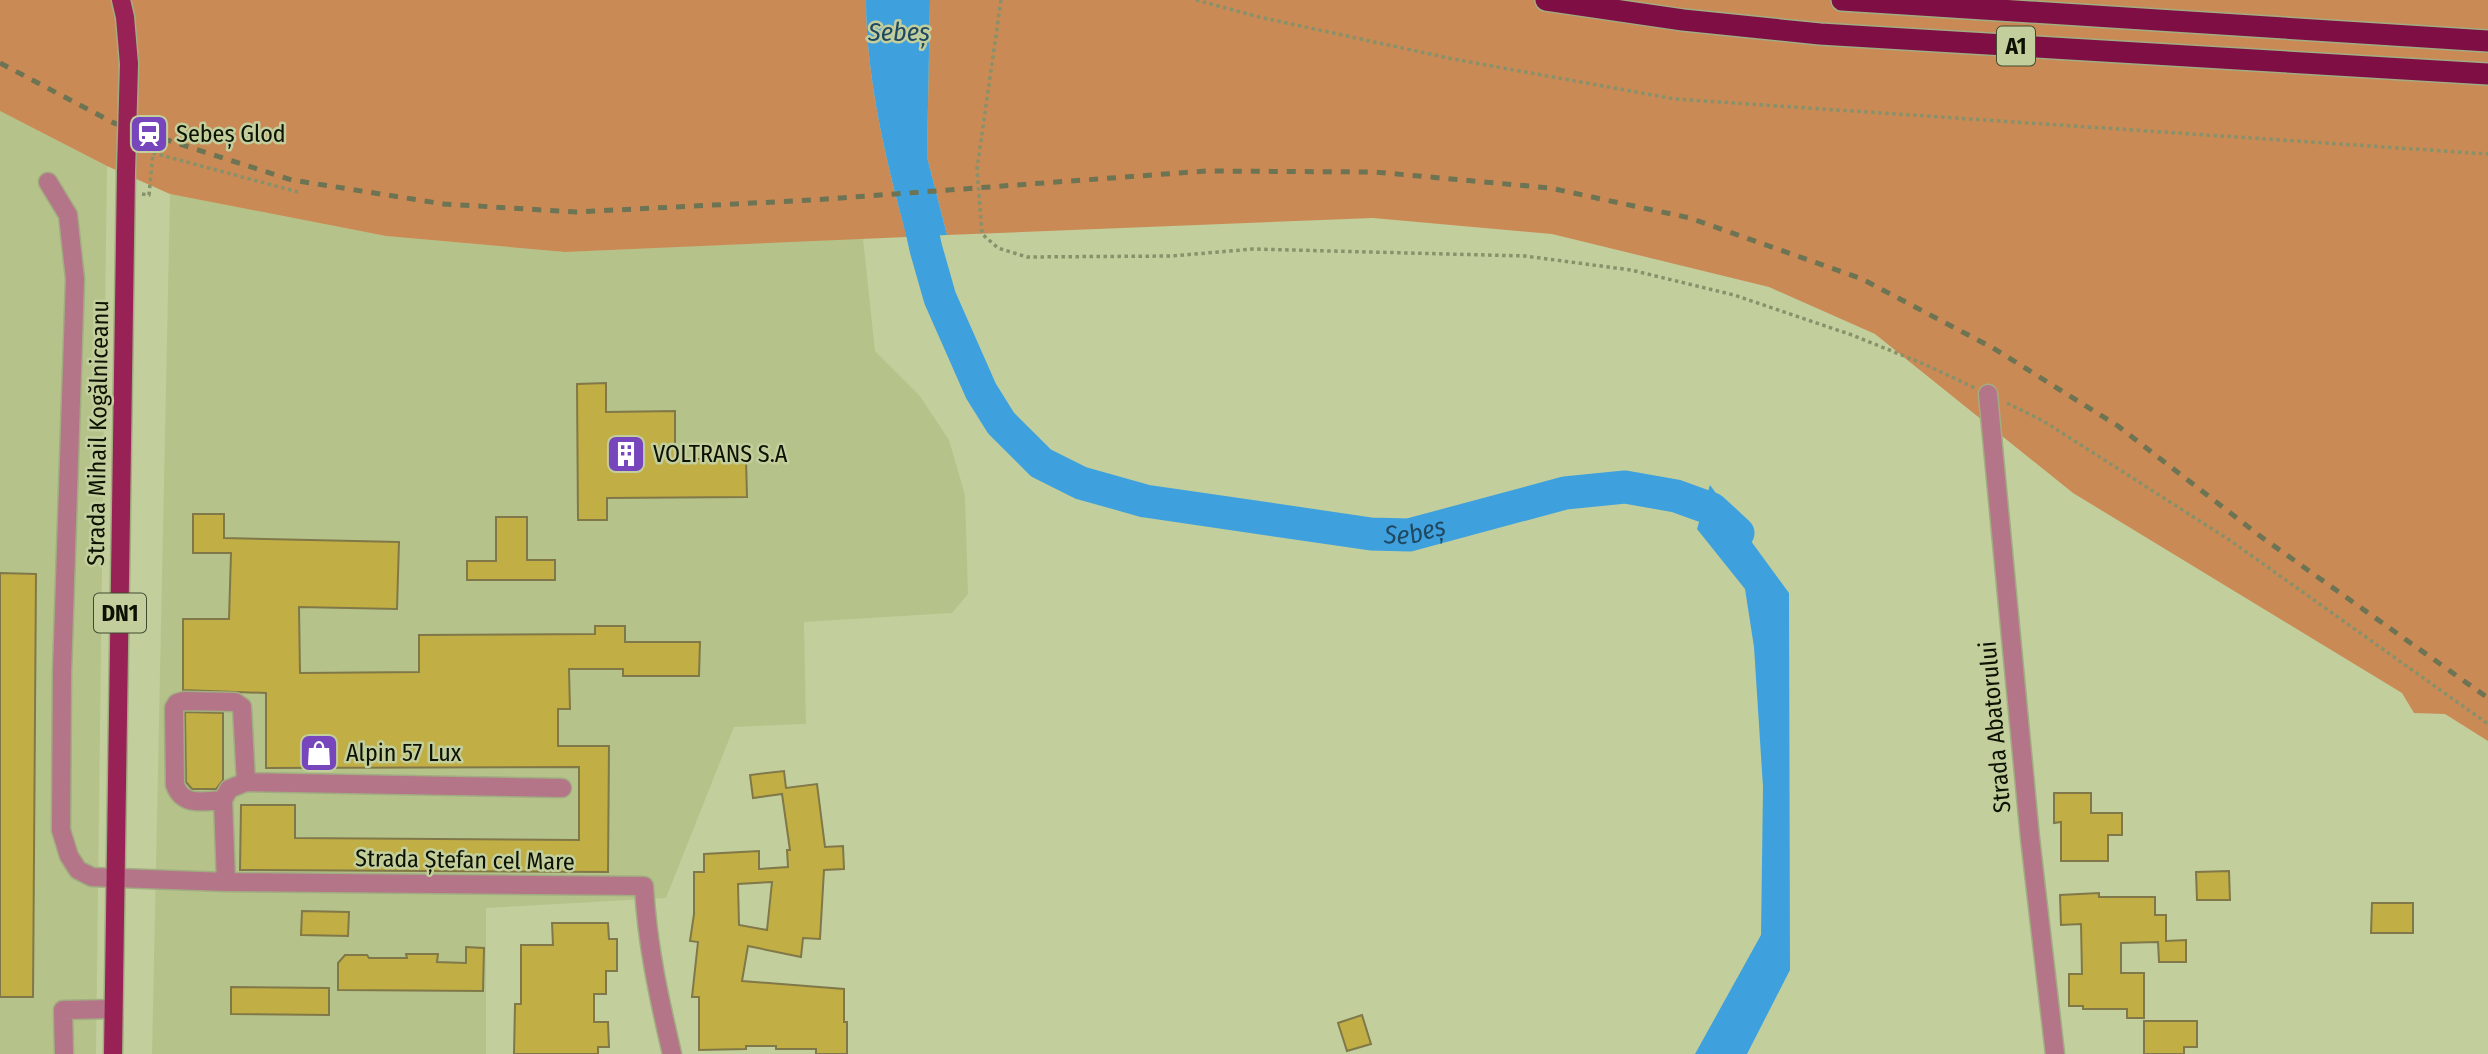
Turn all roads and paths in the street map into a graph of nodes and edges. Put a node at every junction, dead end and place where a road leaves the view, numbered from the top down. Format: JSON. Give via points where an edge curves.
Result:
{"nodes":[{"id":1,"x":121,"y":0,"type":"edge"},
{"id":2,"x":1001,"y":0,"type":"edge"},
{"id":3,"x":1196,"y":0,"type":"edge"},
{"id":4,"x":1546,"y":0,"type":"edge"},
{"id":5,"x":1842,"y":0,"type":"edge"},
{"id":6,"x":2488,"y":41,"type":"edge"},
{"id":7,"x":2488,"y":74,"type":"edge"},
{"id":8,"x":2488,"y":153,"type":"edge"},
{"id":9,"x":48,"y":182,"type":"dead end"},
{"id":10,"x":299,"y":192,"type":"dead end"},
{"id":11,"x":149,"y":195,"type":"dead end"},
{"id":12,"x":1988,"y":394,"type":"junction"},
{"id":13,"x":2488,"y":724,"type":"edge"},
{"id":14,"x":246,"y":782,"type":"junction"},
{"id":15,"x":562,"y":788,"type":"dead end"},
{"id":16,"x":223,"y":800,"type":"junction"},
{"id":17,"x":116,"y":878,"type":"junction"},
{"id":18,"x":226,"y":882,"type":"junction"},
{"id":19,"x":113,"y":1009,"type":"junction"},
{"id":20,"x":64,"y":1054,"type":"edge"},
{"id":21,"x":113,"y":1054,"type":"edge"},
{"id":22,"x":672,"y":1054,"type":"edge"},
{"id":23,"x":2055,"y":1054,"type":"edge"}],
"edges":[{"from":1,"to":17,"type":"main road","name":"Strada Mihail Kogălniceanu","number":"DN1","bridge":true,"via":[[129,64]]},
{"from":2,"to":12,"type":"path","via":[[977,169],[982,234],[998,248],[1027,257],[1172,256],[1254,249],[1525,256],[1631,270],[1734,295],[1852,335]]},
{"from":3,"to":8,"type":"path","via":[[1440,56],[1675,99]]},
{"from":4,"to":7,"type":"highway","number":"A1","via":[[1819,34]]},
{"from":5,"to":6,"type":"highway","number":"A1"},
{"from":9,"to":17,"type":"street","name":"Strada Ștefan cel Mare","via":[[68,215],[75,279],[61,830],[78,870],[92,877]]},
{"from":10,"to":11,"type":"path","via":[[153,153]]},
{"from":12,"to":13,"type":"path","via":[[2045,422],[2231,541]]},
{"from":12,"to":23,"type":"street","name":"Strada Abatorului","via":[[2028,824]]},
{"from":14,"to":15,"type":"street"},
{"from":14,"to":16,"type":"street","via":[[229,789]]},
{"from":14,"to":16,"type":"street","via":[[242,707],[234,702],[177,703],[178,794],[192,801]]},
{"from":16,"to":18,"type":"street"},
{"from":17,"to":18,"type":"street","name":"Strada Ștefan cel Mare"},
{"from":17,"to":19,"type":"main road","name":"Strada Mihail Kogălniceanu","number":"DN1"},
{"from":18,"to":22,"type":"street","name":"Strada Ștefan cel Mare","via":[[644,886],[646,931]]},
{"from":19,"to":20,"type":"street","via":[[63,1010]]},
{"from":19,"to":21,"type":"main road","name":"Strada Mihail Kogălniceanu","number":"DN1"}]}
